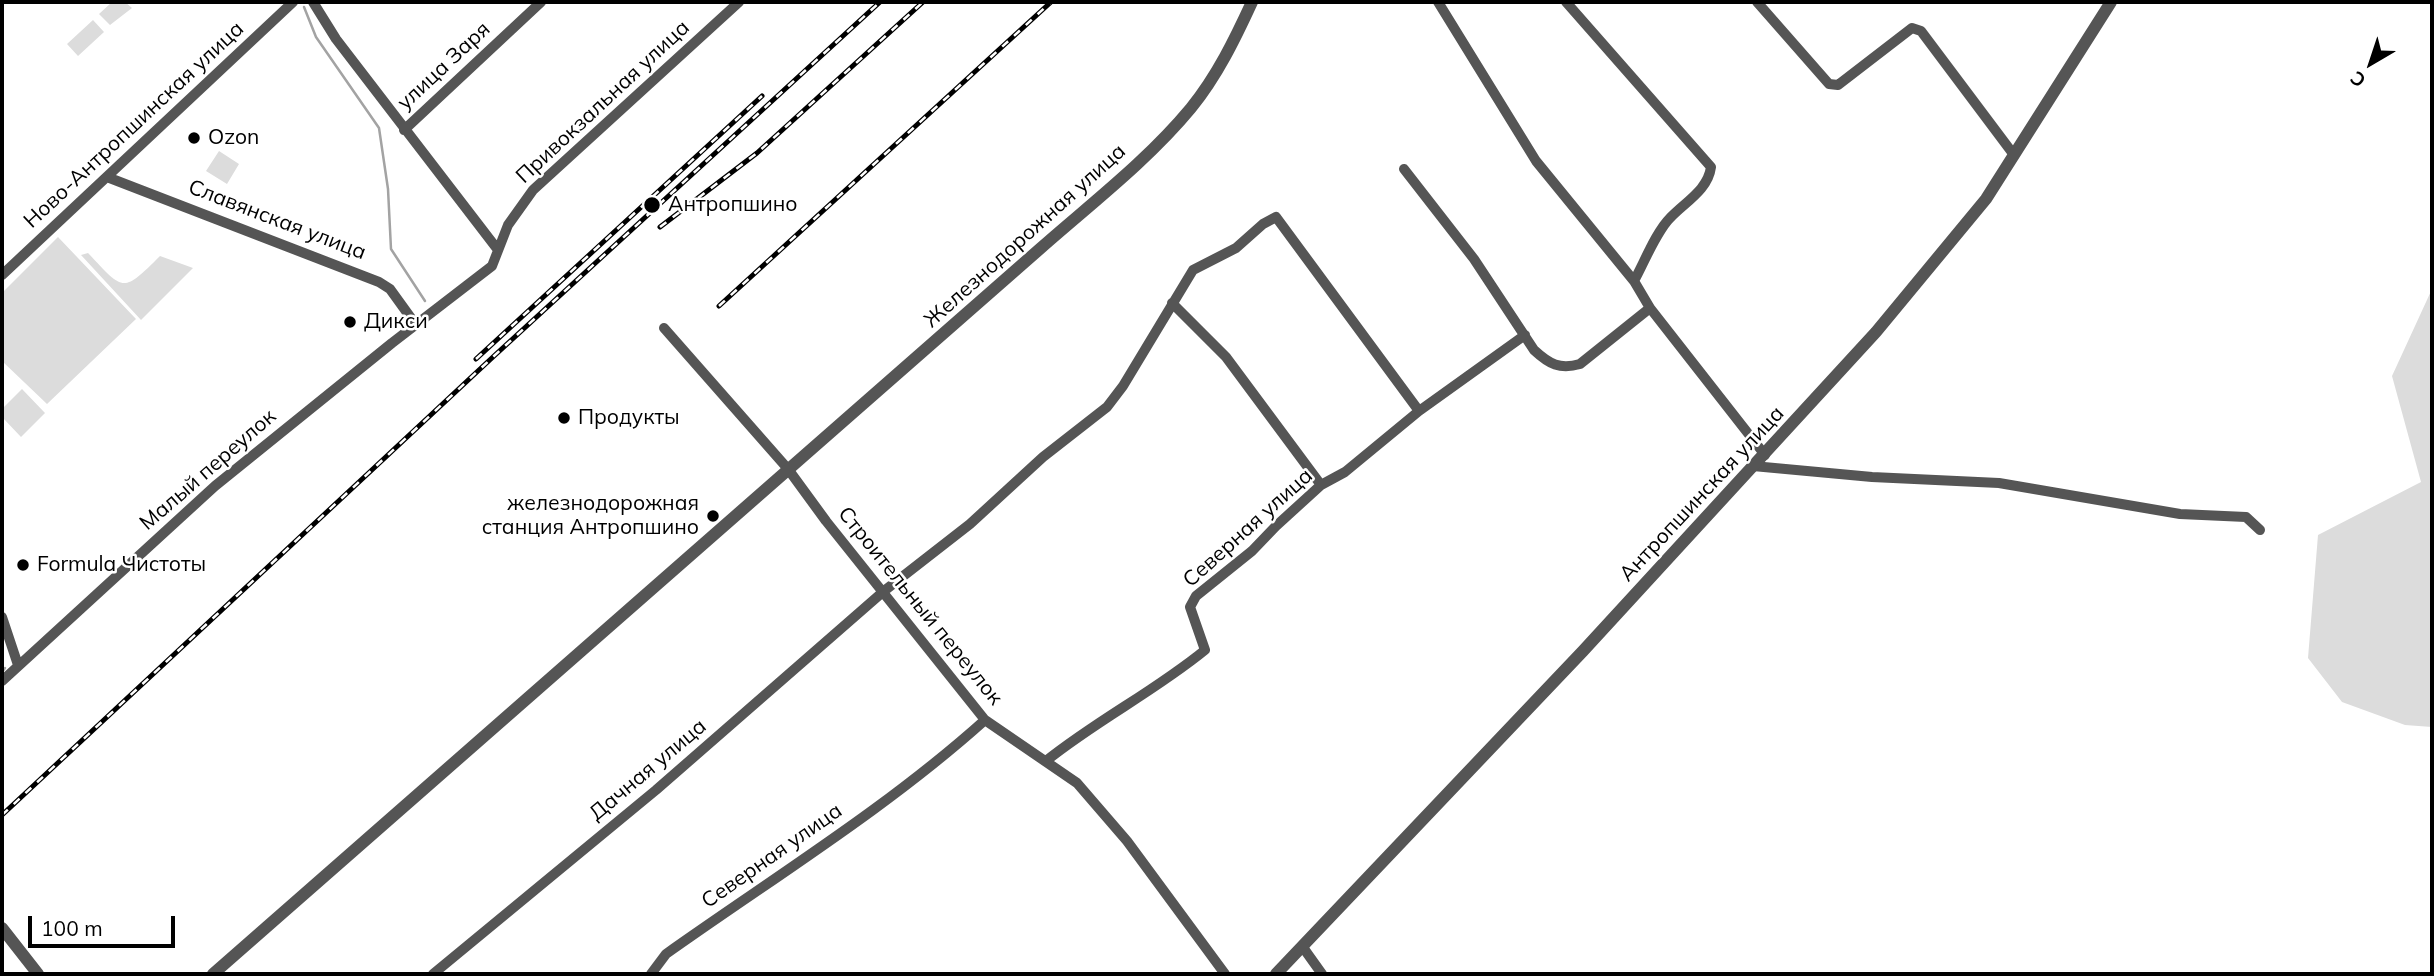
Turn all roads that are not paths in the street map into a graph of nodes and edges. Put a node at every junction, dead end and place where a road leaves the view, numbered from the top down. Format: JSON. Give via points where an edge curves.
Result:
{"nodes":[{"id":1,"x":293,"y":2,"type":"edge"},
{"id":2,"x":313,"y":2,"type":"edge"},
{"id":3,"x":541,"y":2,"type":"edge"},
{"id":4,"x":739,"y":2,"type":"edge"},
{"id":5,"x":1252,"y":2,"type":"edge"},
{"id":6,"x":1438,"y":2,"type":"edge"},
{"id":7,"x":1566,"y":2,"type":"edge"},
{"id":8,"x":1757,"y":2,"type":"edge"},
{"id":9,"x":2110,"y":2,"type":"edge"},
{"id":10,"x":404,"y":130,"type":"junction"},
{"id":11,"x":2014,"y":155,"type":"junction"},
{"id":12,"x":1404,"y":169,"type":"dead end"},
{"id":13,"x":107,"y":177,"type":"junction"},
{"id":14,"x":498,"y":250,"type":"junction"},
{"id":15,"x":2,"y":275,"type":"edge"},
{"id":16,"x":1634,"y":281,"type":"junction"},
{"id":17,"x":1172,"y":303,"type":"junction"},
{"id":18,"x":1650,"y":308,"type":"junction"},
{"id":19,"x":416,"y":325,"type":"junction"},
{"id":20,"x":664,"y":328,"type":"dead end"},
{"id":21,"x":1525,"y":335,"type":"junction"},
{"id":22,"x":1419,"y":411,"type":"junction"},
{"id":23,"x":1765,"y":455,"type":"junction"},
{"id":24,"x":1753,"y":466,"type":"junction"},
{"id":25,"x":788,"y":469,"type":"junction"},
{"id":26,"x":1321,"y":485,"type":"junction"},
{"id":27,"x":2260,"y":530,"type":"dead end"},
{"id":28,"x":884,"y":591,"type":"junction"},
{"id":29,"x":2,"y":617,"type":"edge"},
{"id":30,"x":18,"y":665,"type":"junction"},
{"id":31,"x":2,"y":681,"type":"edge"},
{"id":32,"x":985,"y":720,"type":"junction"},
{"id":33,"x":1046,"y":761,"type":"junction"},
{"id":34,"x":2,"y":928,"type":"edge"},
{"id":35,"x":1302,"y":946,"type":"junction"},
{"id":36,"x":38,"y":974,"type":"edge"},
{"id":37,"x":213,"y":974,"type":"edge"},
{"id":38,"x":433,"y":974,"type":"edge"},
{"id":39,"x":652,"y":974,"type":"edge"},
{"id":40,"x":1225,"y":974,"type":"edge"},
{"id":41,"x":1276,"y":974,"type":"edge"},
{"id":42,"x":1322,"y":974,"type":"edge"}],
"edges":[{"from":1,"to":13,"type":"street","name":"Ново-Антропшинская улица"},
{"from":2,"to":10,"type":"street"},
{"from":3,"to":10,"type":"street","name":"улица Заря"},
{"from":4,"to":14,"type":"street","name":"Привокзальная улица","via":[[533,190],[508,225]]},
{"from":5,"to":25,"type":"street","name":"Железнодорожная улица","via":[[1220,67],[1157,143]]},
{"from":6,"to":16,"type":"street","via":[[1536,162]]},
{"from":7,"to":16,"type":"street","via":[[1711,167],[1710,178],[1701,189],[1667,220]]},
{"from":8,"to":11,"type":"street","via":[[1829,84],[1838,85],[1912,28],[1921,31]]},
{"from":9,"to":11,"type":"street","name":"Антропшинская улица"},
{"from":10,"to":14,"type":"street"},
{"from":11,"to":23,"type":"street","name":"Антропшинская улица","via":[[1986,200]]},
{"from":12,"to":21,"type":"street","via":[[1474,259]]},
{"from":13,"to":15,"type":"street","name":"Ново-Антропшинская улица"},
{"from":13,"to":19,"type":"street","name":"Славянская улица","via":[[379,282],[390,289]]},
{"from":14,"to":19,"type":"street","name":"Привокзальная улица","via":[[492,266]]},
{"from":16,"to":18,"type":"street"},
{"from":17,"to":22,"type":"street","via":[[1193,270],[1236,248],[1276,217]]},
{"from":17,"to":26,"type":"street","via":[[1226,357]]},
{"from":17,"to":28,"type":"street","name":"Дачная улица","via":[[1107,407]]},
{"from":18,"to":21,"type":"street","via":[[1580,364],[1568,368],[1546,361]]},
{"from":18,"to":23,"type":"street"},
{"from":19,"to":30,"type":"street","name":"Малый переулок","via":[[215,486]]},
{"from":20,"to":25,"type":"street","name":"Строительный переулок"},
{"from":21,"to":22,"type":"street","name":"Северная улица"},
{"from":22,"to":26,"type":"street","name":"Северная улица","via":[[1345,472]]},
{"from":23,"to":24,"type":"street","name":"Антропшинская улица"},
{"from":24,"to":27,"type":"street","via":[[1998,483],[2180,514],[2246,517]]},
{"from":24,"to":35,"type":"street","name":"Антропшинская улица"},
{"from":25,"to":28,"type":"street","name":"Строительный переулок"},
{"from":25,"to":37,"type":"street","name":"Железнодорожная улица"},
{"from":26,"to":33,"type":"street","name":"Северная улица","via":[[1252,551],[1196,596],[1191,607],[1205,650]]},
{"from":28,"to":32,"type":"street","name":"Строительный переулок"},
{"from":28,"to":38,"type":"street","name":"Дачная улица","via":[[656,790]]},
{"from":29,"to":30,"type":"street"},
{"from":30,"to":31,"type":"street","name":"Малый переулок"},
{"from":32,"to":33,"type":"street","name":"Строительный переулок"},
{"from":32,"to":39,"type":"street","name":"Северная улица","via":[[850,825],[666,954]]},
{"from":33,"to":40,"type":"street","name":"Строительный переулок","via":[[1077,783],[1108,817]]},
{"from":34,"to":36,"type":"street"},
{"from":35,"to":41,"type":"street","name":"Антропшинская улица"},
{"from":35,"to":42,"type":"street"}]}
